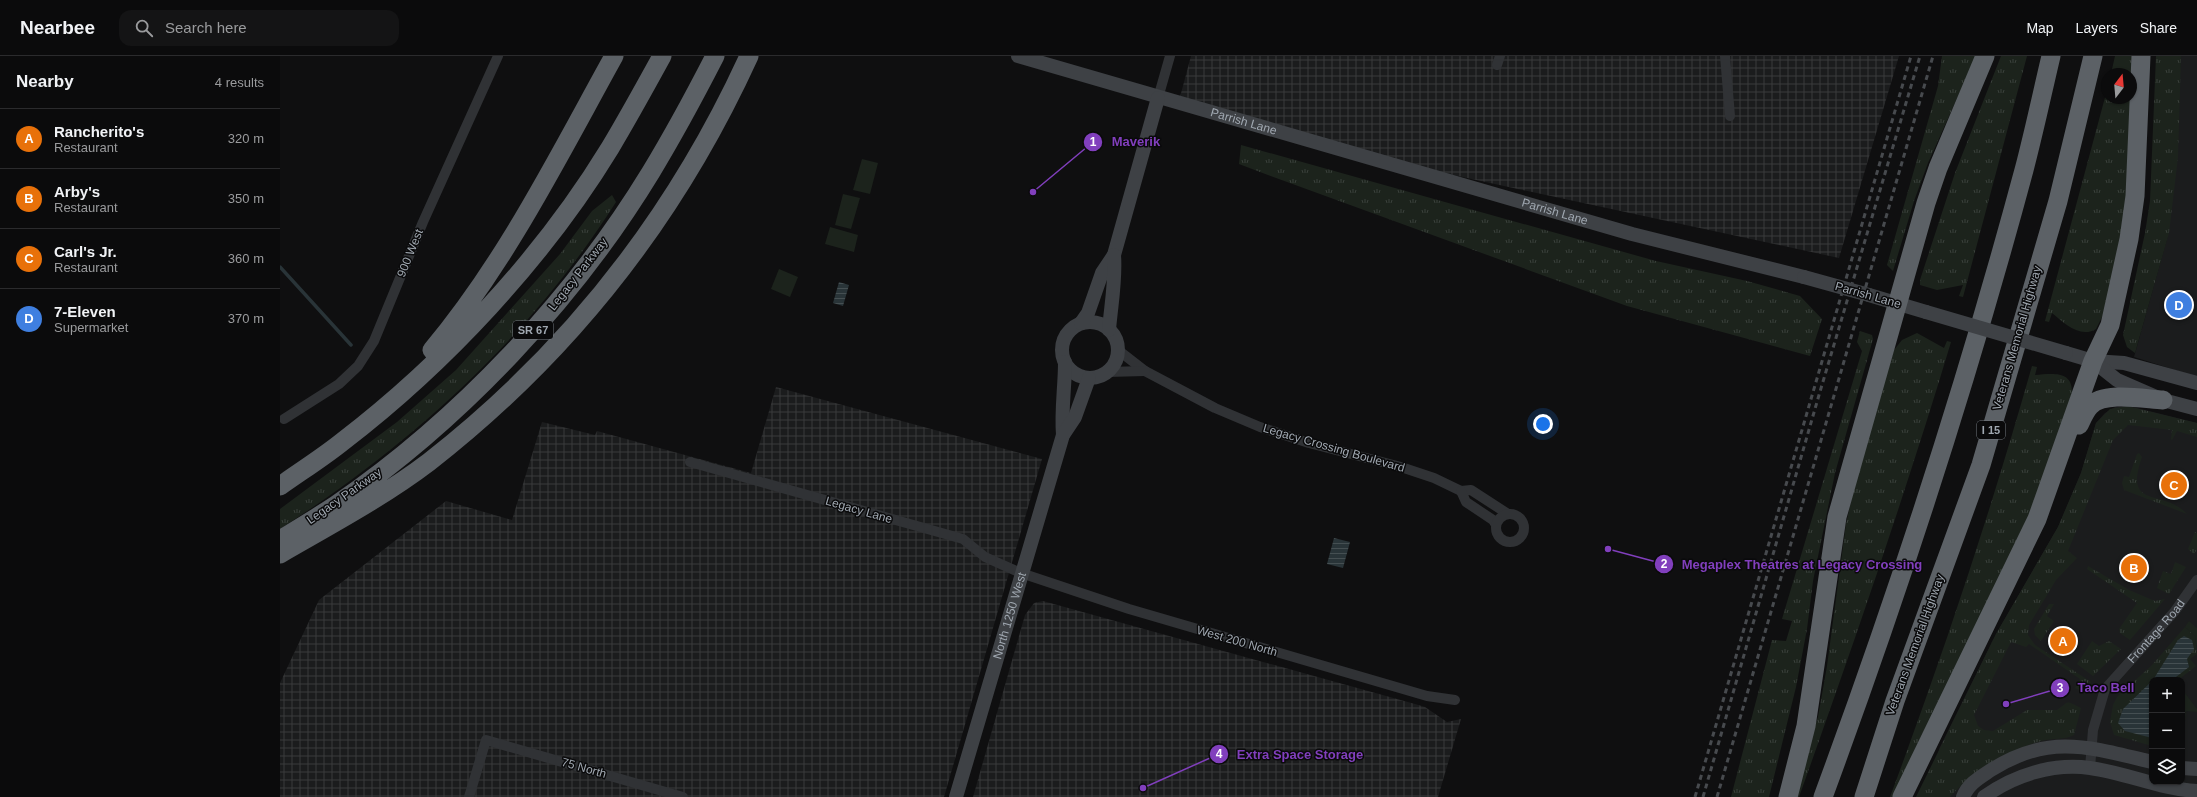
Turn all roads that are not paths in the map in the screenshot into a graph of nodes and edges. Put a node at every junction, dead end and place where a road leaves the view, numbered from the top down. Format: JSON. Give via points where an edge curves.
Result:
{"nodes":[{"id":1,"x":498,"y":56,"type":"edge"},
{"id":2,"x":614,"y":56,"type":"edge"},
{"id":3,"x":662,"y":56,"type":"edge"},
{"id":4,"x":715,"y":56,"type":"edge"},
{"id":5,"x":749,"y":56,"type":"edge"},
{"id":6,"x":1018,"y":56,"type":"edge"},
{"id":7,"x":1170,"y":56,"type":"edge"},
{"id":8,"x":1725,"y":56,"type":"edge"},
{"id":9,"x":1985,"y":56,"type":"edge"},
{"id":10,"x":2051,"y":56,"type":"edge"},
{"id":11,"x":2093,"y":56,"type":"edge"},
{"id":12,"x":2141,"y":56,"type":"edge"},
{"id":13,"x":1158,"y":98,"type":"junction"},
{"id":14,"x":1730,"y":116,"type":"dead end"},
{"id":15,"x":1114,"y":255,"type":"junction"},
{"id":16,"x":1897,"y":303,"type":"junction"},
{"id":17,"x":1081,"y":323,"type":"junction"},
{"id":18,"x":1109,"y":330,"type":"junction"},
{"id":19,"x":1118,"y":350,"type":"junction"},
{"id":20,"x":2094,"y":361,"type":"junction"},
{"id":21,"x":1065,"y":362,"type":"junction"},
{"id":22,"x":1144,"y":371,"type":"junction"},
{"id":23,"x":1107,"y":372,"type":"junction"},
{"id":24,"x":1089,"y":378,"type":"junction"},
{"id":25,"x":2197,"y":383,"type":"edge"},
{"id":26,"x":2163,"y":400,"type":"junction"},
{"id":27,"x":2197,"y":409,"type":"edge"},
{"id":28,"x":284,"y":419,"type":"dead end"},
{"id":29,"x":1063,"y":435,"type":"junction"},
{"id":30,"x":341,"y":443,"type":"junction"},
{"id":31,"x":690,"y":462,"type":"dead end"},
{"id":32,"x":280,"y":486,"type":"edge"},
{"id":33,"x":1461,"y":491,"type":"junction"},
{"id":34,"x":1508,"y":514,"type":"junction"},
{"id":35,"x":1496,"y":525,"type":"junction"},
{"id":36,"x":280,"y":540,"type":"edge"},
{"id":37,"x":280,"y":554,"type":"edge"},
{"id":38,"x":2016,"y":563,"type":"junction"},
{"id":39,"x":1021,"y":573,"type":"junction"},
{"id":40,"x":2197,"y":580,"type":"edge"},
{"id":41,"x":1455,"y":700,"type":"dead end"},
{"id":42,"x":2092,"y":747,"type":"junction"},
{"id":43,"x":2149,"y":761,"type":"edge"},
{"id":44,"x":2090,"y":768,"type":"junction"},
{"id":45,"x":2185,"y":768,"type":"edge"},
{"id":46,"x":2197,"y":769,"type":"edge"},
{"id":47,"x":2197,"y":791,"type":"edge"},
{"id":48,"x":469,"y":797,"type":"edge"},
{"id":49,"x":683,"y":797,"type":"edge"},
{"id":50,"x":956,"y":797,"type":"edge"},
{"id":51,"x":1788,"y":797,"type":"edge"},
{"id":52,"x":1823,"y":797,"type":"edge"},
{"id":53,"x":1864,"y":797,"type":"edge"},
{"id":54,"x":1902,"y":797,"type":"edge"},
{"id":55,"x":1963,"y":797,"type":"edge"},
{"id":56,"x":1984,"y":797,"type":"edge"}],
"edges":[{"from":1,"to":28,"type":"street","name":"900 West","via":[[422,222],[374,341],[358,366],[338,384]]},
{"from":2,"to":30,"type":"highway","via":[[549,174],[490,273],[430,351]]},
{"from":3,"to":30,"type":"highway","via":[[609,149],[559,221],[511,283],[429,368],[389,405]]},
{"from":4,"to":36,"type":"highway","name":"Legacy Parkway","number":"SR 67","via":[[650,174],[588,264],[548,314],[483,382],[420,440],[336,505]]},
{"from":5,"to":37,"type":"highway","via":[[729,100],[665,209],[623,269],[576,325],[496,405],[428,463],[354,512]]},
{"from":6,"to":13,"type":"street","name":"Parrish Lane"},
{"from":7,"to":13,"type":"street"},
{"from":8,"to":14,"type":"street"},
{"from":9,"to":16,"type":"highway","via":[[1938,168]]},
{"from":10,"to":52,"type":"highway","via":[[2024,169],[1946,438],[1874,659]]},
{"from":11,"to":53,"type":"highway","name":"Veterans Memorial Highway","number":"I 15","via":[[2058,201],[1981,465],[1894,701]]},
{"from":12,"to":20,"type":"highway","via":[[2135,196],[2129,239],[2110,325]]},
{"from":13,"to":15,"type":"street"},
{"from":13,"to":16,"type":"street","name":"Parrish Lane","bridge":true,"via":[[1632,234]]},
{"from":15,"to":17,"type":"street","via":[[1102,273],[1088,314]]},
{"from":15,"to":18,"type":"street","via":[[1116,276]]},
{"from":16,"to":20,"type":"street","name":"Parrish Lane","bridge":true},
{"from":16,"to":51,"type":"highway","via":[[1837,517],[1806,726]]},
{"from":17,"to":18,"type":"street","via":[[1096,323]]},
{"from":17,"to":21,"type":"street","via":[[1066,335],[1062,352]]},
{"from":18,"to":19,"type":"street","via":[[1116,339]]},
{"from":19,"to":22,"type":"street","name":"Legacy Crossing Boulevard"},
{"from":19,"to":23,"type":"street","via":[[1117,357]]},
{"from":20,"to":25,"type":"street","name":"Parrish Lane","via":[[2124,363]]},
{"from":20,"to":26,"type":"street","name":"Parrish Lane","via":[[2117,380]]},
{"from":20,"to":38,"type":"highway","via":[[2040,512]]},
{"from":21,"to":24,"type":"street","via":[[1076,374]]},
{"from":21,"to":29,"type":"street","name":"North 1250 West"},
{"from":22,"to":23,"type":"street"},
{"from":22,"to":33,"type":"street","name":"Legacy Crossing Boulevard","via":[[1215,408],[1260,427],[1309,443],[1401,467],[1434,478]]},
{"from":23,"to":24,"type":"street"},
{"from":24,"to":29,"type":"street","name":"North 1250 West","via":[[1075,417]]},
{"from":26,"to":27,"type":"street","name":"Parrish Lane"},
{"from":26,"to":38,"type":"highway","via":[[2113,397],[2090,406],[2078,426],[2059,490],[2039,538]]},
{"from":29,"to":39,"type":"street","name":"North 1250 West"},
{"from":30,"to":32,"type":"highway"},
{"from":31,"to":39,"type":"street","name":"Legacy Lane","via":[[963,539],[985,557]]},
{"from":33,"to":34,"type":"street","name":"Legacy Crossing Boulevard","via":[[1471,490]]},
{"from":33,"to":35,"type":"street","name":"Legacy Crossing Boulevard","via":[[1466,502],[1493,520]]},
{"from":34,"to":35,"type":"street","via":[[1498,520]]},
{"from":34,"to":35,"type":"street","name":"Legacy Crossing Boulevard","via":[[1517,516],[1522,521],[1523,531],[1519,538],[1510,542],[1503,540],[1497,533]]},
{"from":38,"to":54,"type":"highway"},
{"from":39,"to":41,"type":"street","name":"West 200 North","via":[[1129,609],[1427,696]]},
{"from":39,"to":50,"type":"street","name":"North 1250 West"},
{"from":40,"to":42,"type":"street","name":"Frontage Road","via":[[2176,610],[2105,689],[2093,730]]},
{"from":42,"to":43,"type":"street"},
{"from":42,"to":44,"type":"street","name":"Frontage Road"},
{"from":42,"to":55,"type":"street","via":[[2064,746],[2020,755],[1966,788]]},
{"from":44,"to":47,"type":"street","via":[[2159,786]]},
{"from":44,"to":56,"type":"street","via":[[2059,768],[2029,774]]},
{"from":45,"to":46,"type":"street"},
{"from":48,"to":49,"type":"street","name":"75 North","via":[[486,740]]}]}
